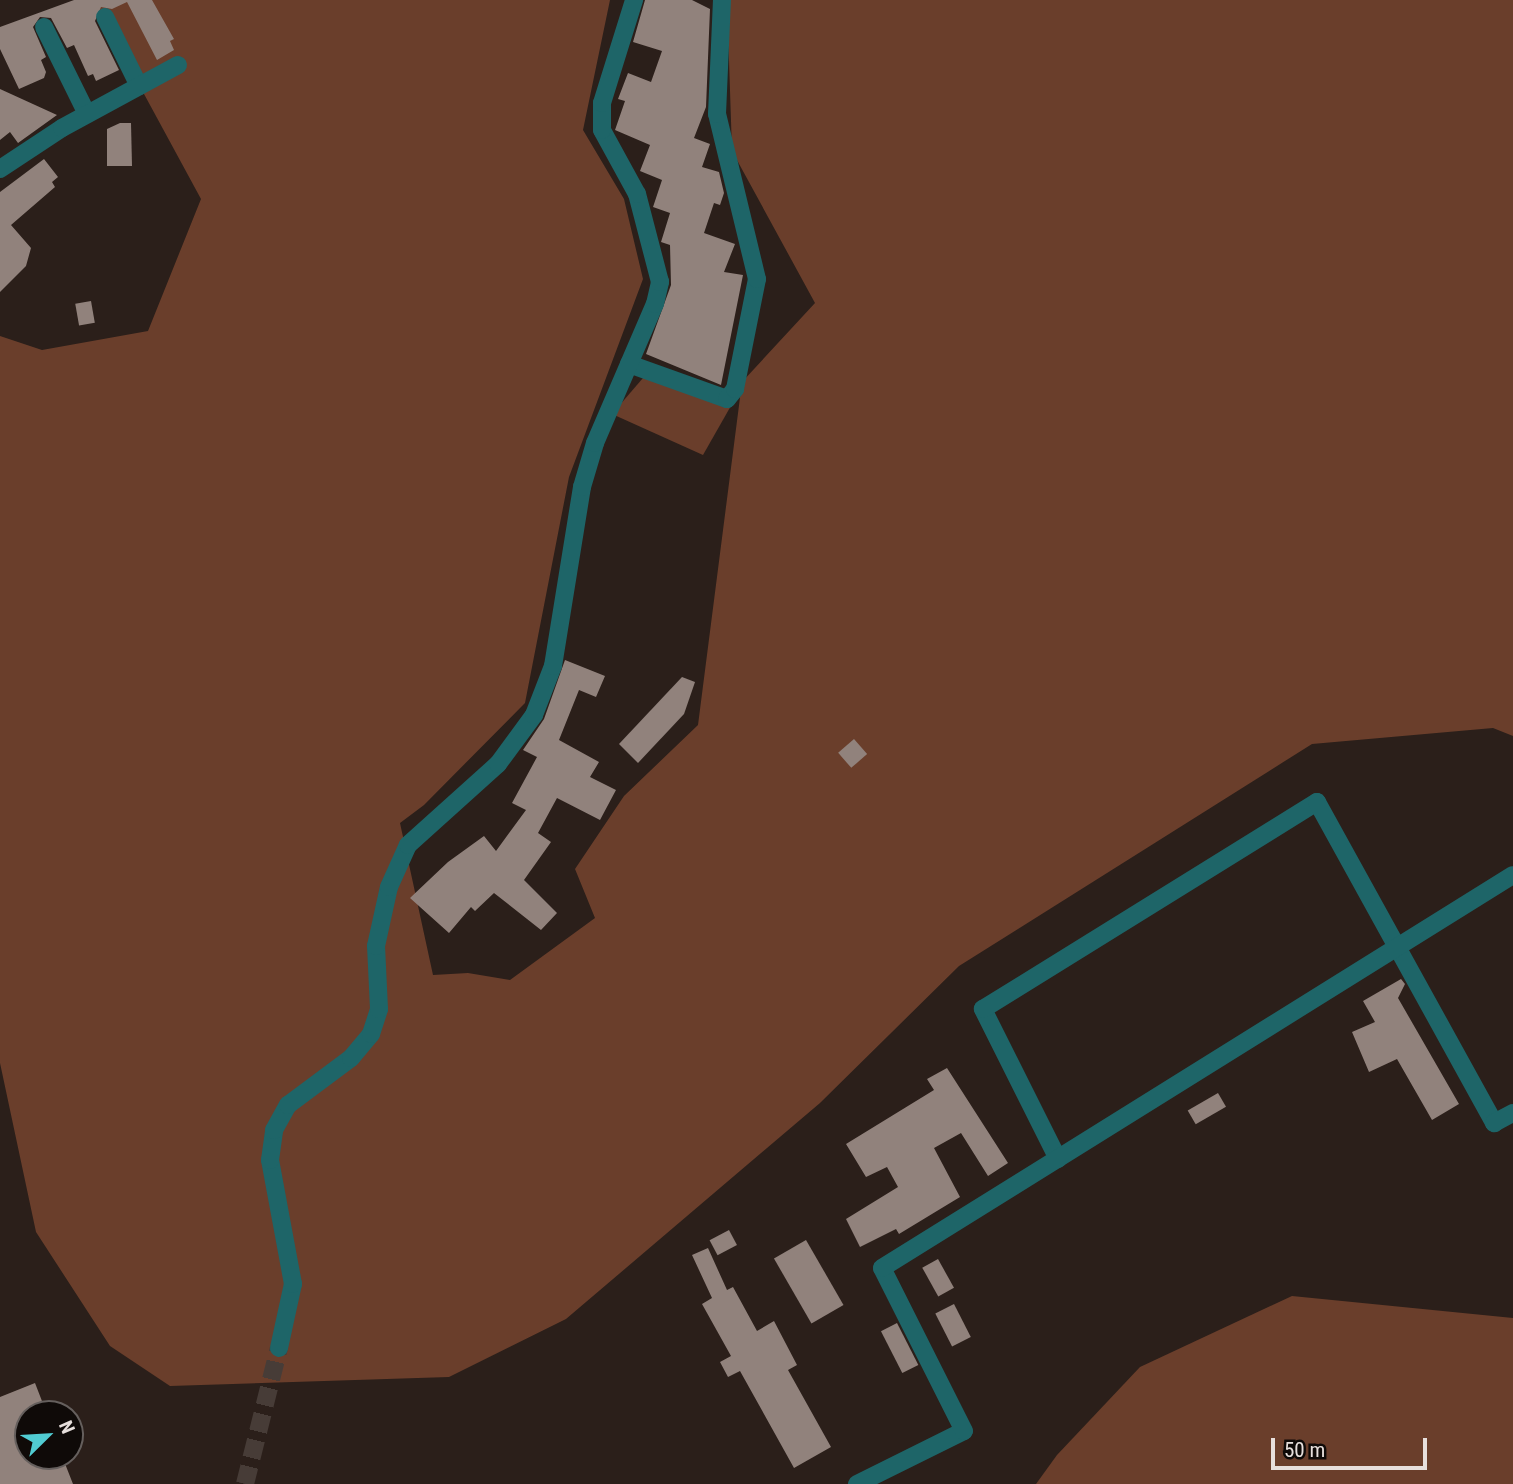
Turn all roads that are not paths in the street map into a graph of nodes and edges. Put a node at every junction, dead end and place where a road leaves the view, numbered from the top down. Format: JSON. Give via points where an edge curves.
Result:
{"nodes":[{"id":1,"x":634,"y":0,"type":"edge"},
{"id":2,"x":722,"y":0,"type":"edge"},
{"id":3,"x":105,"y":17,"type":"dead end"},
{"id":4,"x":44,"y":27,"type":"dead end"},
{"id":5,"x":178,"y":65,"type":"dead end"},
{"id":6,"x":139,"y":86,"type":"junction"},
{"id":7,"x":87,"y":114,"type":"junction"},
{"id":8,"x":0,"y":169,"type":"edge"},
{"id":9,"x":629,"y":364,"type":"junction"},
{"id":10,"x":1513,"y":876,"type":"edge"},
{"id":11,"x":1396,"y":949,"type":"junction"},
{"id":12,"x":1513,"y":1113,"type":"edge"},
{"id":13,"x":1058,"y":1159,"type":"junction"},
{"id":14,"x":279,"y":1348,"type":"tunnel mouth"},
{"id":15,"x":857,"y":1484,"type":"edge"}],
"edges":[{"from":1,"to":9,"type":"street","via":[[602,103],[602,130],[638,194],[660,282]]},
{"from":2,"to":9,"type":"street","via":[[717,114],[757,279],[735,389],[727,400]]},
{"from":3,"to":6,"type":"street"},
{"from":4,"to":7,"type":"street"},
{"from":5,"to":6,"type":"street"},
{"from":6,"to":7,"type":"street"},
{"from":7,"to":8,"type":"street"},
{"from":9,"to":14,"type":"street","via":[[595,443],[582,487],[553,667],[534,715],[498,764],[408,845],[389,887],[376,946],[379,1009],[371,1034],[351,1058],[294,1099],[274,1130],[270,1160],[293,1284]]},
{"from":10,"to":11,"type":"street"},
{"from":11,"to":12,"type":"street","via":[[1494,1123]]},
{"from":11,"to":13,"type":"street"},
{"from":11,"to":13,"type":"street","via":[[1317,802],[1266,832],[983,1009]]},
{"from":13,"to":15,"type":"street","via":[[881,1268],[964,1431]]}]}
